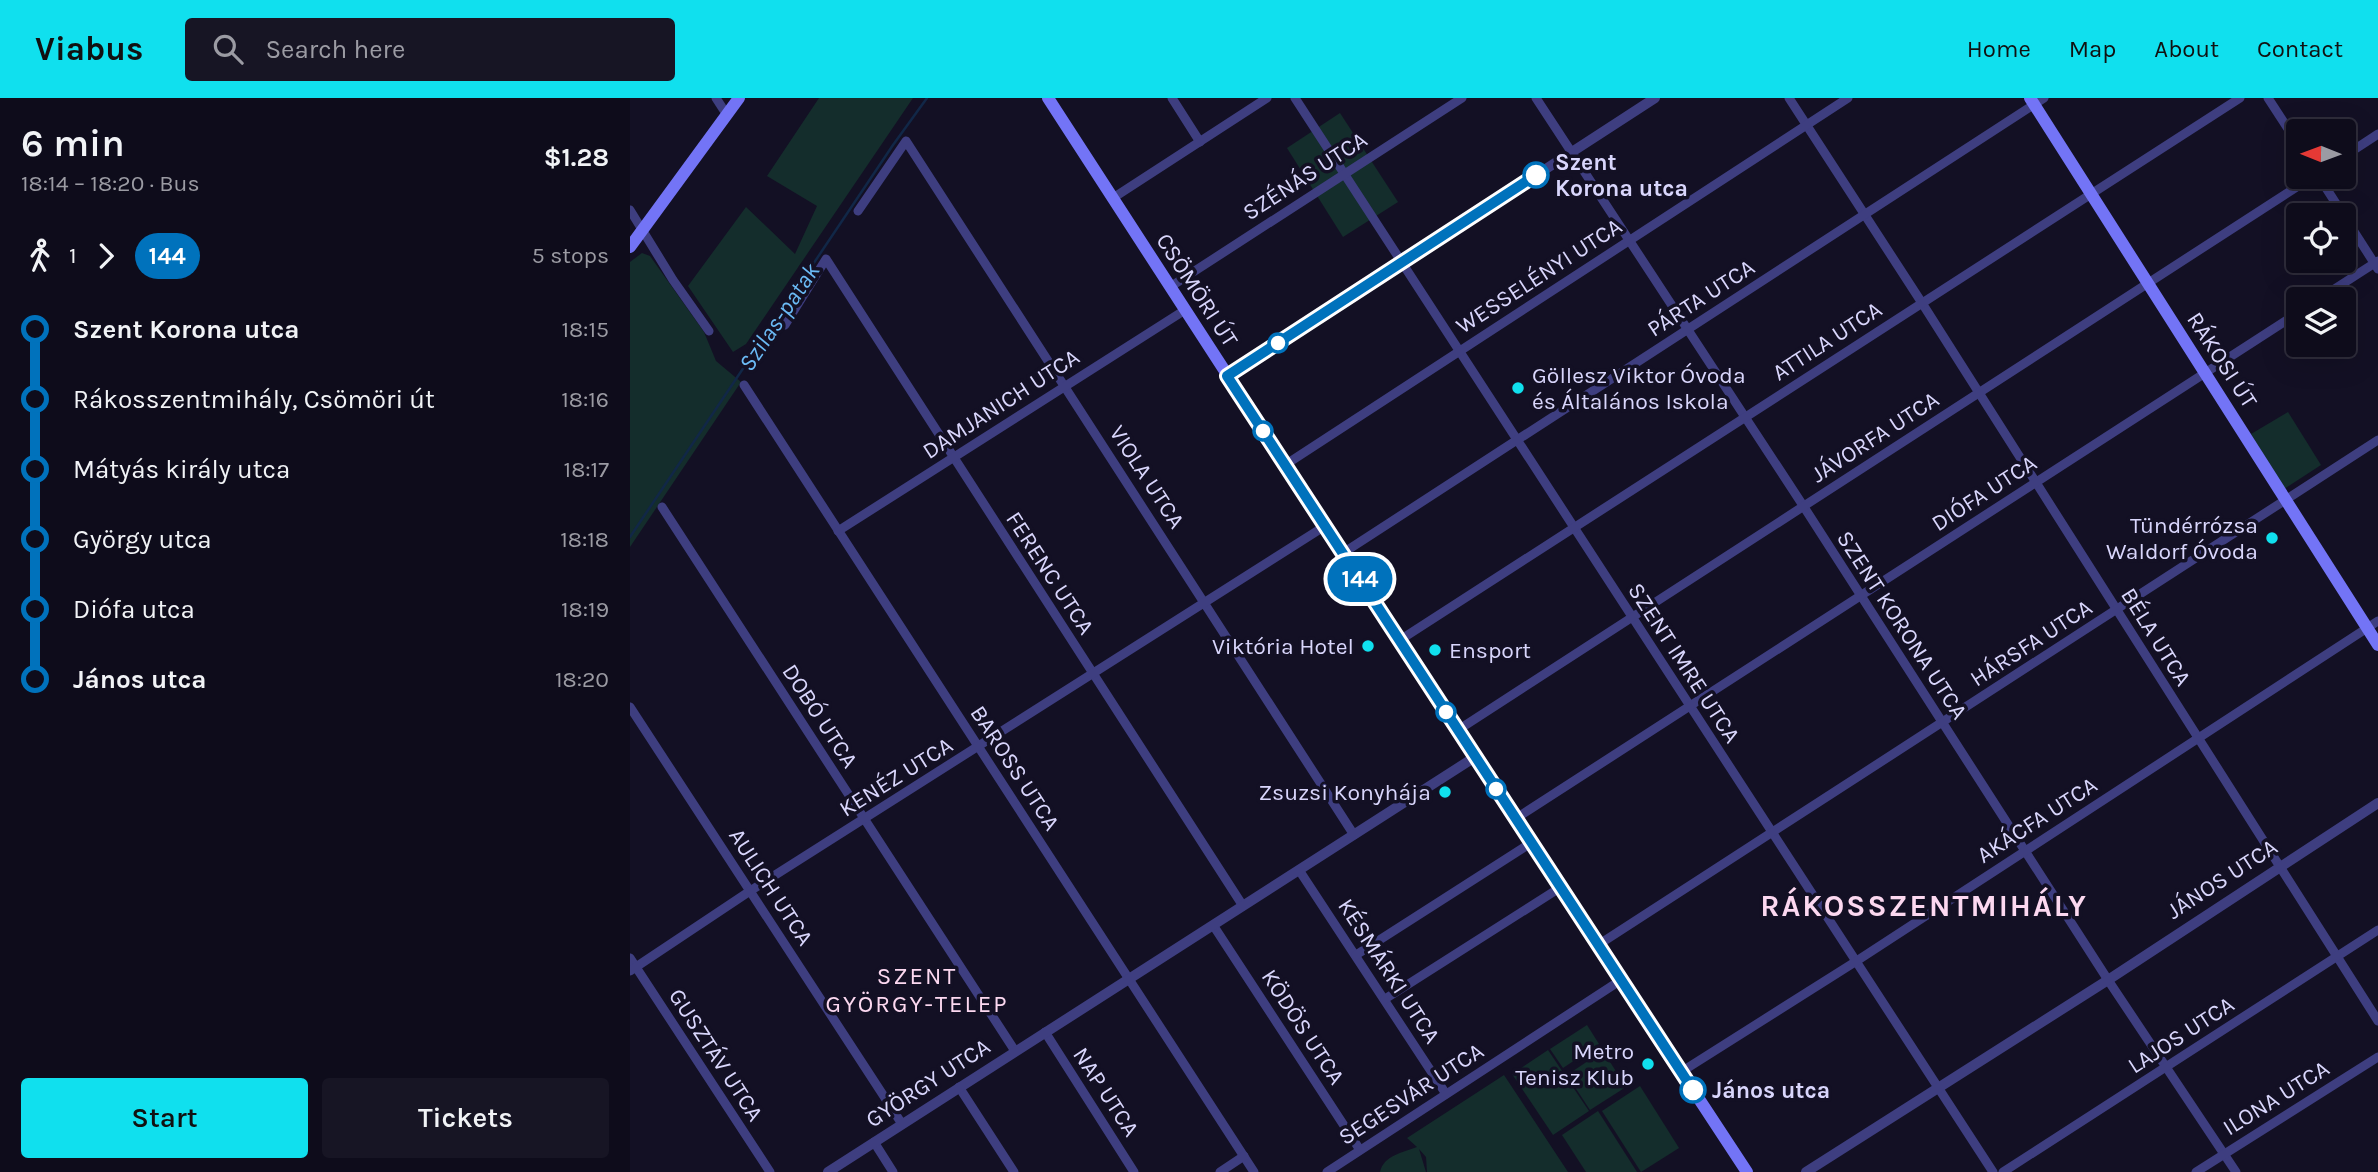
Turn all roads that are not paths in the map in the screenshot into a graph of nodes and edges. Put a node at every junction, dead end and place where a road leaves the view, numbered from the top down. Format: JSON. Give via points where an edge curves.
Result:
{"nodes":[{"id":1,"x":716,"y":98,"type":"edge"},
{"id":2,"x":739,"y":98,"type":"edge"},
{"id":3,"x":1048,"y":98,"type":"edge"},
{"id":4,"x":1172,"y":98,"type":"edge"},
{"id":5,"x":1267,"y":98,"type":"edge"},
{"id":6,"x":1295,"y":98,"type":"edge"},
{"id":7,"x":1462,"y":98,"type":"edge"},
{"id":8,"x":1536,"y":98,"type":"edge"},
{"id":9,"x":1655,"y":98,"type":"edge"},
{"id":10,"x":1789,"y":98,"type":"edge"},
{"id":11,"x":1848,"y":98,"type":"edge"},
{"id":12,"x":2240,"y":98,"type":"edge"},
{"id":13,"x":2268,"y":98,"type":"edge"},
{"id":14,"x":2036,"y":100,"type":"edge"},
{"id":15,"x":727,"y":115,"type":"junction"},
{"id":16,"x":1806,"y":126,"type":"junction"},
{"id":17,"x":2286,"y":126,"type":"edge"},
{"id":18,"x":2378,"y":134,"type":"edge"},
{"id":19,"x":1200,"y":142,"type":"junction"},
{"id":20,"x":2356,"y":148,"type":"edge"},
{"id":21,"x":1571,"y":152,"type":"junction"},
{"id":22,"x":1345,"y":173,"type":"junction"},
{"id":23,"x":2293,"y":189,"type":"edge"},
{"id":24,"x":2327,"y":189,"type":"edge"},
{"id":25,"x":2091,"y":194,"type":"junction"},
{"id":26,"x":1113,"y":198,"type":"junction"},
{"id":27,"x":630,"y":211,"type":"edge"},
{"id":28,"x":858,"y":211,"type":"dead end"},
{"id":29,"x":1865,"y":214,"type":"junction"},
{"id":30,"x":643,"y":231,"type":"junction"},
{"id":31,"x":1630,"y":240,"type":"junction"},
{"id":32,"x":630,"y":247,"type":"edge"},
{"id":33,"x":1401,"y":263,"type":"junction"},
{"id":34,"x":2377,"y":265,"type":"edge"},
{"id":35,"x":2147,"y":282,"type":"junction"},
{"id":36,"x":1170,"y":287,"type":"junction"},
{"id":37,"x":2339,"y":287,"type":"edge"},
{"id":38,"x":1922,"y":303,"type":"junction"},
{"id":39,"x":1185,"y":310,"type":"junction"},
{"id":40,"x":2286,"y":321,"type":"edge"},
{"id":41,"x":785,"y":325,"type":"dead end"},
{"id":42,"x":1688,"y":329,"type":"junction"},
{"id":43,"x":709,"y":331,"type":"dead end"},
{"id":44,"x":1459,"y":351,"type":"junction"},
{"id":45,"x":2204,"y":372,"type":"junction"},
{"id":46,"x":1227,"y":376,"type":"junction"},
{"id":47,"x":744,"y":385,"type":"dead end"},
{"id":48,"x":1066,"y":386,"type":"junction"},
{"id":49,"x":1979,"y":392,"type":"junction"},
{"id":50,"x":1745,"y":417,"type":"junction"},
{"id":51,"x":1518,"y":440,"type":"junction"},
{"id":52,"x":2378,"y":440,"type":"edge"},
{"id":53,"x":954,"y":457,"type":"junction"},
{"id":54,"x":1285,"y":465,"type":"junction"},
{"id":55,"x":2035,"y":483,"type":"junction"},
{"id":56,"x":2287,"y":500,"type":"junction"},
{"id":57,"x":662,"y":507,"type":"dead end"},
{"id":58,"x":1804,"y":507,"type":"junction"},
{"id":59,"x":1325,"y":526,"type":"junction"},
{"id":60,"x":1575,"y":528,"type":"junction"},
{"id":61,"x":838,"y":531,"type":"junction"},
{"id":62,"x":1343,"y":553,"type":"junction"},
{"id":63,"x":1861,"y":596,"type":"junction"},
{"id":64,"x":1205,"y":602,"type":"junction"},
{"id":65,"x":2116,"y":610,"type":"junction"},
{"id":66,"x":1632,"y":619,"type":"junction"},
{"id":67,"x":2373,"y":625,"type":"edge"},
{"id":68,"x":1400,"y":640,"type":"junction"},
{"id":69,"x":2378,"y":645,"type":"edge"},
{"id":70,"x":1092,"y":674,"type":"junction"},
{"id":71,"x":630,"y":707,"type":"edge"},
{"id":72,"x":1690,"y":707,"type":"junction"},
{"id":73,"x":1943,"y":723,"type":"junction"},
{"id":74,"x":1458,"y":730,"type":"junction"},
{"id":75,"x":2198,"y":739,"type":"junction"},
{"id":76,"x":978,"y":748,"type":"junction"},
{"id":77,"x":1475,"y":757,"type":"junction"},
{"id":78,"x":2378,"y":803,"type":"edge"},
{"id":79,"x":865,"y":820,"type":"junction"},
{"id":80,"x":1515,"y":820,"type":"junction"},
{"id":81,"x":1772,"y":834,"type":"junction"},
{"id":82,"x":1354,"y":835,"type":"junction"},
{"id":83,"x":1531,"y":843,"type":"junction"},
{"id":84,"x":2026,"y":851,"type":"junction"},
{"id":85,"x":2279,"y":867,"type":"junction"},
{"id":86,"x":1298,"y":870,"type":"junction"},
{"id":87,"x":1560,"y":887,"type":"junction"},
{"id":88,"x":750,"y":891,"type":"junction"},
{"id":89,"x":1243,"y":906,"type":"junction"},
{"id":90,"x":1213,"y":925,"type":"junction"},
{"id":91,"x":2378,"y":930,"type":"edge"},
{"id":92,"x":1598,"y":945,"type":"junction"},
{"id":93,"x":1356,"y":955,"type":"junction"},
{"id":94,"x":2337,"y":957,"type":"junction"},
{"id":95,"x":1854,"y":962,"type":"junction"},
{"id":96,"x":632,"y":965,"type":"edge"},
{"id":97,"x":1129,"y":979,"type":"junction"},
{"id":98,"x":1621,"y":980,"type":"junction"},
{"id":99,"x":2108,"y":980,"type":"junction"},
{"id":100,"x":1385,"y":999,"type":"junction"},
{"id":101,"x":2378,"y":1021,"type":"edge"},
{"id":102,"x":1045,"y":1032,"type":"junction"},
{"id":103,"x":1016,"y":1051,"type":"junction"},
{"id":104,"x":2378,"y":1057,"type":"edge"},
{"id":105,"x":2167,"y":1068,"type":"junction"},
{"id":106,"x":1681,"y":1072,"type":"junction"},
{"id":107,"x":960,"y":1087,"type":"junction"},
{"id":108,"x":1938,"y":1087,"type":"junction"},
{"id":109,"x":1446,"y":1094,"type":"junction"},
{"id":110,"x":902,"y":1124,"type":"junction"},
{"id":111,"x":874,"y":1142,"type":"junction"},
{"id":112,"x":1360,"y":1150,"type":"junction"},
{"id":113,"x":2224,"y":1154,"type":"junction"},
{"id":114,"x":1244,"y":1156,"type":"junction"},
{"id":115,"x":770,"y":1172,"type":"edge"},
{"id":116,"x":828,"y":1172,"type":"edge"},
{"id":117,"x":893,"y":1172,"type":"edge"},
{"id":118,"x":1014,"y":1172,"type":"edge"},
{"id":119,"x":1134,"y":1172,"type":"edge"},
{"id":120,"x":1220,"y":1172,"type":"edge"},
{"id":121,"x":1254,"y":1172,"type":"edge"},
{"id":122,"x":1327,"y":1172,"type":"edge"},
{"id":123,"x":1747,"y":1172,"type":"edge"},
{"id":124,"x":1806,"y":1172,"type":"edge"},
{"id":125,"x":1993,"y":1172,"type":"edge"},
{"id":126,"x":2003,"y":1172,"type":"edge"},
{"id":127,"x":2196,"y":1172,"type":"edge"},
{"id":128,"x":2235,"y":1172,"type":"edge"}],
"edges":[{"from":1,"to":15,"type":"street"},
{"from":2,"to":15,"type":"main road"},
{"from":3,"to":26,"type":"main road","name":"CSÖMÖRI ÚT"},
{"from":4,"to":19,"type":"street"},
{"from":5,"to":19,"type":"street"},
{"from":6,"to":22,"type":"street","name":"SZENT IMRE UTCA"},
{"from":7,"to":22,"type":"street","name":"SZÉNÁS UTCA"},
{"from":8,"to":21,"type":"street","name":"SZENT KORONA UTCA"},
{"from":9,"to":21,"type":"street"},
{"from":10,"to":16,"type":"street","name":"BÉLA UTCA"},
{"from":11,"to":16,"type":"street","name":"WESSELÉNYI UTCA"},
{"from":12,"to":25,"type":"street","name":"ATTILA UTCA"},
{"from":13,"to":17,"type":"street"},
{"from":14,"to":25,"type":"main road","name":"RÁKOSI ÚT"},
{"from":14,"to":29,"type":"street","name":"PÁRTA UTCA"},
{"from":15,"to":30,"type":"main road"},
{"from":16,"to":29,"type":"street","name":"BÉLA UTCA"},
{"from":16,"to":31,"type":"street","name":"WESSELÉNYI UTCA"},
{"from":18,"to":20,"type":"street"},
{"from":19,"to":26,"type":"street"},
{"from":21,"to":31,"type":"street","name":"SZENT KORONA UTCA"},
{"from":21,"to":33,"type":"street"},
{"from":22,"to":33,"type":"street","name":"SZENT IMRE UTCA"},
{"from":22,"to":36,"type":"street","name":"SZÉNÁS UTCA"},
{"from":23,"to":35,"type":"street","name":"JÁVORFA UTCA"},
{"from":24,"to":34,"type":"street"},
{"from":25,"to":35,"type":"main road","name":"RÁKOSI ÚT"},
{"from":25,"to":38,"type":"street","name":"ATTILA UTCA"},
{"from":26,"to":36,"type":"main road","name":"CSÖMÖRI ÚT"},
{"from":27,"to":30,"type":"street"},
{"from":28,"to":48,"type":"street","name":"VIOLA UTCA","via":[[906,141]]},
{"from":29,"to":38,"type":"street","name":"BÉLA UTCA"},
{"from":29,"to":42,"type":"street","name":"PÁRTA UTCA"},
{"from":30,"to":32,"type":"main road"},
{"from":30,"to":43,"type":"street"},
{"from":31,"to":42,"type":"street","name":"SZENT KORONA UTCA"},
{"from":31,"to":44,"type":"street","name":"WESSELÉNYI UTCA"},
{"from":33,"to":44,"type":"street","name":"SZENT IMRE UTCA"},
{"from":33,"to":46,"type":"street"},
{"from":34,"to":37,"type":"street"},
{"from":35,"to":45,"type":"main road","name":"RÁKOSI ÚT"},
{"from":35,"to":49,"type":"street","name":"JÁVORFA UTCA"},
{"from":36,"to":39,"type":"main road","name":"CSÖMÖRI ÚT"},
{"from":38,"to":49,"type":"street","name":"BÉLA UTCA"},
{"from":38,"to":50,"type":"street","name":"ATTILA UTCA"},
{"from":39,"to":46,"type":"main road","name":"CSÖMÖRI ÚT"},
{"from":39,"to":48,"type":"street","name":"DAMJANICH UTCA"},
{"from":40,"to":45,"type":"street","name":"DIÓFA UTCA"},
{"from":41,"to":53,"type":"street","name":"FERENC UTCA","via":[[826,259]]},
{"from":42,"to":50,"type":"street","name":"SZENT KORONA UTCA"},
{"from":42,"to":51,"type":"street","name":"PÁRTA UTCA"},
{"from":44,"to":51,"type":"street","name":"SZENT IMRE UTCA"},
{"from":44,"to":54,"type":"street","name":"WESSELÉNYI UTCA"},
{"from":45,"to":55,"type":"street","name":"DIÓFA UTCA"},
{"from":45,"to":56,"type":"main road","name":"RÁKOSI ÚT"},
{"from":46,"to":54,"type":"main road","name":"CSÖMÖRI ÚT"},
{"from":47,"to":61,"type":"street","name":"BAROSS UTCA"},
{"from":48,"to":53,"type":"street","name":"DAMJANICH UTCA"},
{"from":48,"to":64,"type":"street","name":"VIOLA UTCA"},
{"from":49,"to":55,"type":"street","name":"BÉLA UTCA"},
{"from":49,"to":58,"type":"street","name":"JÁVORFA UTCA"},
{"from":50,"to":58,"type":"street","name":"SZENT KORONA UTCA"},
{"from":50,"to":60,"type":"street","name":"ATTILA UTCA"},
{"from":51,"to":60,"type":"street","name":"SZENT IMRE UTCA"},
{"from":51,"to":62,"type":"street","name":"PÁRTA UTCA"},
{"from":52,"to":56,"type":"street","name":"HÁRSFA UTCA"},
{"from":53,"to":61,"type":"street","name":"DAMJANICH UTCA"},
{"from":53,"to":70,"type":"street","name":"FERENC UTCA"},
{"from":54,"to":59,"type":"main road","name":"CSÖMÖRI ÚT"},
{"from":55,"to":63,"type":"street","name":"DIÓFA UTCA"},
{"from":55,"to":65,"type":"street","name":"BÉLA UTCA"},
{"from":56,"to":65,"type":"street","name":"HÁRSFA UTCA"},
{"from":56,"to":67,"type":"main road","name":"RÁKOSI ÚT"},
{"from":57,"to":79,"type":"street","name":"DOBÓ UTCA"},
{"from":58,"to":63,"type":"street","name":"SZENT KORONA UTCA"},
{"from":58,"to":66,"type":"street","name":"JÁVORFA UTCA"},
{"from":59,"to":62,"type":"main road","name":"CSÖMÖRI ÚT"},
{"from":59,"to":64,"type":"street","name":"KENÉZ UTCA"},
{"from":60,"to":66,"type":"street","name":"SZENT IMRE UTCA"},
{"from":60,"to":68,"type":"street","name":"ATTILA UTCA"},
{"from":61,"to":76,"type":"street","name":"BAROSS UTCA"},
{"from":62,"to":68,"type":"main road","name":"CSÖMÖRI ÚT"},
{"from":63,"to":72,"type":"street","name":"DIÓFA UTCA"},
{"from":63,"to":73,"type":"street","name":"SZENT KORONA UTCA"},
{"from":64,"to":70,"type":"street","name":"KENÉZ UTCA"},
{"from":64,"to":82,"type":"street","name":"VIOLA UTCA"},
{"from":65,"to":73,"type":"street","name":"HÁRSFA UTCA"},
{"from":65,"to":75,"type":"street","name":"BÉLA UTCA"},
{"from":66,"to":72,"type":"street","name":"SZENT IMRE UTCA"},
{"from":66,"to":74,"type":"street","name":"JÁVORFA UTCA"},
{"from":67,"to":69,"type":"main road","name":"RÁKOSI ÚT"},
{"from":67,"to":75,"type":"street","name":"AKÁCFA UTCA"},
{"from":68,"to":74,"type":"main road","name":"CSÖMÖRI ÚT"},
{"from":70,"to":76,"type":"street","name":"KENÉZ UTCA"},
{"from":70,"to":89,"type":"street","name":"FERENC UTCA"},
{"from":71,"to":88,"type":"street","name":"AULICH UTCA"},
{"from":72,"to":80,"type":"street","name":"DIÓFA UTCA"},
{"from":72,"to":81,"type":"street","name":"SZENT IMRE UTCA"},
{"from":73,"to":81,"type":"street","name":"HÁRSFA UTCA"},
{"from":73,"to":84,"type":"street","name":"SZENT KORONA UTCA"},
{"from":74,"to":77,"type":"main road","name":"CSÖMÖRI ÚT"},
{"from":75,"to":84,"type":"street","name":"AKÁCFA UTCA"},
{"from":75,"to":85,"type":"street","name":"BÉLA UTCA"},
{"from":76,"to":79,"type":"street","name":"KENÉZ UTCA"},
{"from":76,"to":97,"type":"street","name":"BAROSS UTCA"},
{"from":77,"to":80,"type":"main road","name":"CSÖMÖRI ÚT"},
{"from":77,"to":82,"type":"street","name":"GYÖRGY UTCA"},
{"from":78,"to":85,"type":"street","name":"JÁNOS UTCA"},
{"from":79,"to":88,"type":"street","name":"KENÉZ UTCA"},
{"from":79,"to":103,"type":"street","name":"DOBÓ UTCA"},
{"from":80,"to":83,"type":"main road","name":"CSÖMÖRI ÚT"},
{"from":81,"to":92,"type":"street","name":"HÁRSFA UTCA"},
{"from":81,"to":95,"type":"street","name":"SZENT IMRE UTCA"},
{"from":82,"to":86,"type":"street","name":"GYÖRGY UTCA"},
{"from":83,"to":87,"type":"main road","name":"CSÖMÖRI ÚT"},
{"from":83,"to":93,"type":"street"},
{"from":84,"to":95,"type":"street","name":"AKÁCFA UTCA"},
{"from":84,"to":99,"type":"street","name":"SZENT KORONA UTCA"},
{"from":85,"to":94,"type":"street","name":"BÉLA UTCA"},
{"from":85,"to":99,"type":"street","name":"JÁNOS UTCA"},
{"from":86,"to":89,"type":"street","name":"GYÖRGY UTCA"},
{"from":86,"to":93,"type":"street","name":"KÉSMÁRKI UTCA"},
{"from":87,"to":92,"type":"main road","name":"CSÖMÖRI ÚT"},
{"from":87,"to":100,"type":"street"},
{"from":88,"to":96,"type":"street","name":"KENÉZ UTCA"},
{"from":88,"to":110,"type":"street","name":"AULICH UTCA"},
{"from":89,"to":90,"type":"street","name":"GYÖRGY UTCA"},
{"from":90,"to":97,"type":"street","name":"GYÖRGY UTCA"},
{"from":90,"to":112,"type":"street","name":"KÖDÖS UTCA"},
{"from":91,"to":94,"type":"street","name":"LAJOS UTCA"},
{"from":92,"to":98,"type":"main road","name":"CSÖMÖRI ÚT"},
{"from":93,"to":100,"type":"street","name":"KÉSMÁRKI UTCA"},
{"from":94,"to":101,"type":"street","name":"BÉLA UTCA"},
{"from":94,"to":105,"type":"street","name":"LAJOS UTCA"},
{"from":95,"to":106,"type":"street","name":"AKÁCFA UTCA"},
{"from":95,"to":108,"type":"street","name":"SZENT IMRE UTCA"},
{"from":96,"to":115,"type":"street","name":"GUSZTÁV UTCA"},
{"from":97,"to":102,"type":"street","name":"GYÖRGY UTCA"},
{"from":97,"to":114,"type":"street","name":"BAROSS UTCA"},
{"from":98,"to":106,"type":"main road","name":"CSÖMÖRI ÚT"},
{"from":98,"to":109,"type":"street","name":"SEGESVÁR UTCA"},
{"from":99,"to":105,"type":"street","name":"SZENT KORONA UTCA"},
{"from":99,"to":108,"type":"street","name":"JÁNOS UTCA"},
{"from":100,"to":109,"type":"street","name":"KÉSMÁRKI UTCA"},
{"from":102,"to":103,"type":"street","name":"GYÖRGY UTCA"},
{"from":102,"to":119,"type":"street","name":"NAP UTCA"},
{"from":103,"to":107,"type":"street","name":"GYÖRGY UTCA"},
{"from":104,"to":113,"type":"street","name":"ILONA UTCA"},
{"from":105,"to":113,"type":"street","name":"SZENT KORONA UTCA"},
{"from":105,"to":126,"type":"street","name":"LAJOS UTCA"},
{"from":106,"to":123,"type":"main road","name":"CSÖMÖRI ÚT"},
{"from":107,"to":110,"type":"street","name":"GYÖRGY UTCA"},
{"from":107,"to":118,"type":"street"},
{"from":108,"to":124,"type":"street","name":"JÁNOS UTCA"},
{"from":108,"to":125,"type":"street","name":"SZENT IMRE UTCA"},
{"from":109,"to":112,"type":"street","name":"SEGESVÁR UTCA"},
{"from":110,"to":111,"type":"street","name":"GYÖRGY UTCA"},
{"from":111,"to":116,"type":"street","name":"GYÖRGY UTCA"},
{"from":111,"to":117,"type":"street"},
{"from":112,"to":122,"type":"street","name":"SEGESVÁR UTCA"},
{"from":113,"to":127,"type":"street","name":"ILONA UTCA"},
{"from":113,"to":128,"type":"street","name":"SZENT KORONA UTCA"},
{"from":114,"to":120,"type":"street"},
{"from":114,"to":121,"type":"street","name":"BAROSS UTCA"}]}
